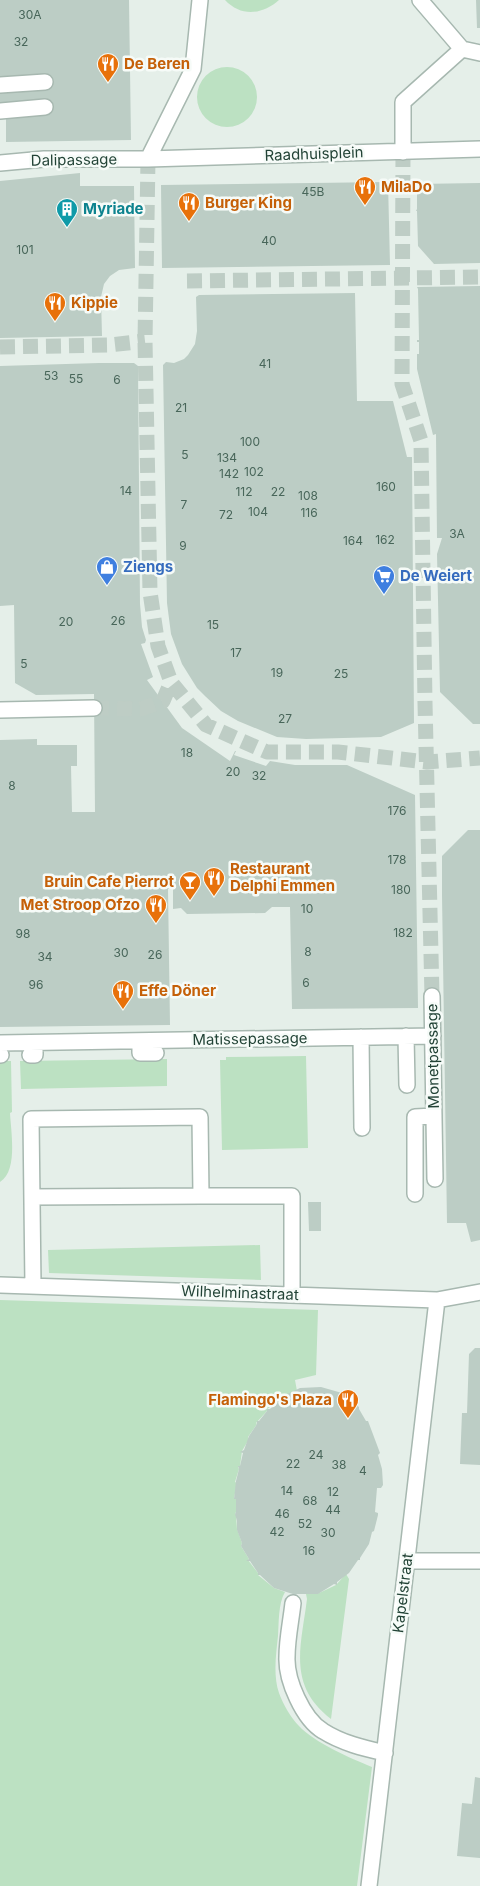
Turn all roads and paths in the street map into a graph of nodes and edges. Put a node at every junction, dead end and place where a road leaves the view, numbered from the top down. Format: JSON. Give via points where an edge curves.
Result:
{"nodes":[{"id":1,"x":200,"y":0,"type":"edge"},
{"id":2,"x":420,"y":0,"type":"edge"},
{"id":3,"x":462,"y":50,"type":"junction"},
{"id":4,"x":480,"y":54,"type":"edge"},
{"id":5,"x":45,"y":82,"type":"dead end"},
{"id":6,"x":0,"y":85,"type":"edge"},
{"id":7,"x":45,"y":107,"type":"dead end"},
{"id":8,"x":0,"y":111,"type":"edge"},
{"id":9,"x":480,"y":149,"type":"edge"},
{"id":10,"x":402,"y":152,"type":"junction"},
{"id":11,"x":148,"y":159,"type":"junction"},
{"id":12,"x":0,"y":163,"type":"edge"},
{"id":13,"x":94,"y":708,"type":"tunnel mouth"},
{"id":14,"x":0,"y":710,"type":"edge"},
{"id":15,"x":432,"y":996,"type":"tunnel mouth"},
{"id":16,"x":406,"y":1036,"type":"junction"},
{"id":17,"x":433,"y":1036,"type":"junction"},
{"id":18,"x":361,"y":1037,"type":"junction"},
{"id":19,"x":140,"y":1041,"type":"junction"},
{"id":20,"x":0,"y":1051,"type":"edge"},
{"id":21,"x":156,"y":1053,"type":"dead end"},
{"id":22,"x":407,"y":1085,"type":"dead end"},
{"id":23,"x":434,"y":1116,"type":"junction"},
{"id":24,"x":362,"y":1128,"type":"dead end"},
{"id":25,"x":435,"y":1180,"type":"dead end"},
{"id":26,"x":415,"y":1194,"type":"dead end"},
{"id":27,"x":201,"y":1196,"type":"junction"},
{"id":28,"x":32,"y":1197,"type":"junction"},
{"id":29,"x":0,"y":1285,"type":"edge"},
{"id":30,"x":33,"y":1286,"type":"junction"},
{"id":31,"x":480,"y":1292,"type":"edge"},
{"id":32,"x":292,"y":1295,"type":"junction"},
{"id":33,"x":437,"y":1300,"type":"junction"},
{"id":34,"x":407,"y":1561,"type":"junction"},
{"id":35,"x":480,"y":1561,"type":"edge"},
{"id":36,"x":292,"y":1603,"type":"dead end"},
{"id":37,"x":385,"y":1753,"type":"junction"},
{"id":38,"x":369,"y":1886,"type":"edge"}],
"edges":[{"from":1,"to":11,"type":"street","via":[[193,69]]},
{"from":2,"to":3,"type":"street"},
{"from":3,"to":4,"type":"street"},
{"from":3,"to":10,"type":"street","via":[[403,102]]},
{"from":5,"to":6,"type":"street"},
{"from":7,"to":8,"type":"street"},
{"from":9,"to":10,"type":"street","name":"Raadhuisplein"},
{"from":10,"to":11,"type":"street","name":"Raadhuisplein"},
{"from":11,"to":12,"type":"street","name":"Dalipassage","via":[[44,159]]},
{"from":13,"to":14,"type":"street"},
{"from":15,"to":17,"type":"street","name":"Monetpassage"},
{"from":16,"to":17,"type":"street","name":"Matissepassage"},
{"from":16,"to":18,"type":"street","name":"Matissepassage"},
{"from":16,"to":22,"type":"street"},
{"from":17,"to":23,"type":"street","name":"Monetpassage"},
{"from":18,"to":19,"type":"street","name":"Matissepassage"},
{"from":18,"to":24,"type":"street"},
{"from":19,"to":20,"type":"street","name":"Matissepassage"},
{"from":19,"to":21,"type":"street","via":[[140,1053]]},
{"from":23,"to":25,"type":"street","name":"Monetpassage"},
{"from":23,"to":26,"type":"street","name":"Monetpassage","via":[[415,1117]]},
{"from":27,"to":28,"type":"street"},
{"from":27,"to":28,"type":"street","via":[[200,1117],[31,1119]]},
{"from":27,"to":32,"type":"street","via":[[292,1196]]},
{"from":28,"to":30,"type":"street"},
{"from":29,"to":30,"type":"street","name":"Wilhelminastraat"},
{"from":30,"to":32,"type":"street","name":"Wilhelminastraat"},
{"from":31,"to":33,"type":"street","name":"Wilhelminastraat"},
{"from":32,"to":33,"type":"street","name":"Wilhelminastraat"},
{"from":33,"to":34,"type":"street","name":"Kapelstraat"},
{"from":34,"to":35,"type":"street"},
{"from":34,"to":37,"type":"street","name":"Kapelstraat"},
{"from":36,"to":37,"type":"street","via":[[286,1659],[299,1704],[321,1730],[350,1744]]},
{"from":37,"to":38,"type":"street","name":"Kapelstraat"}]}
